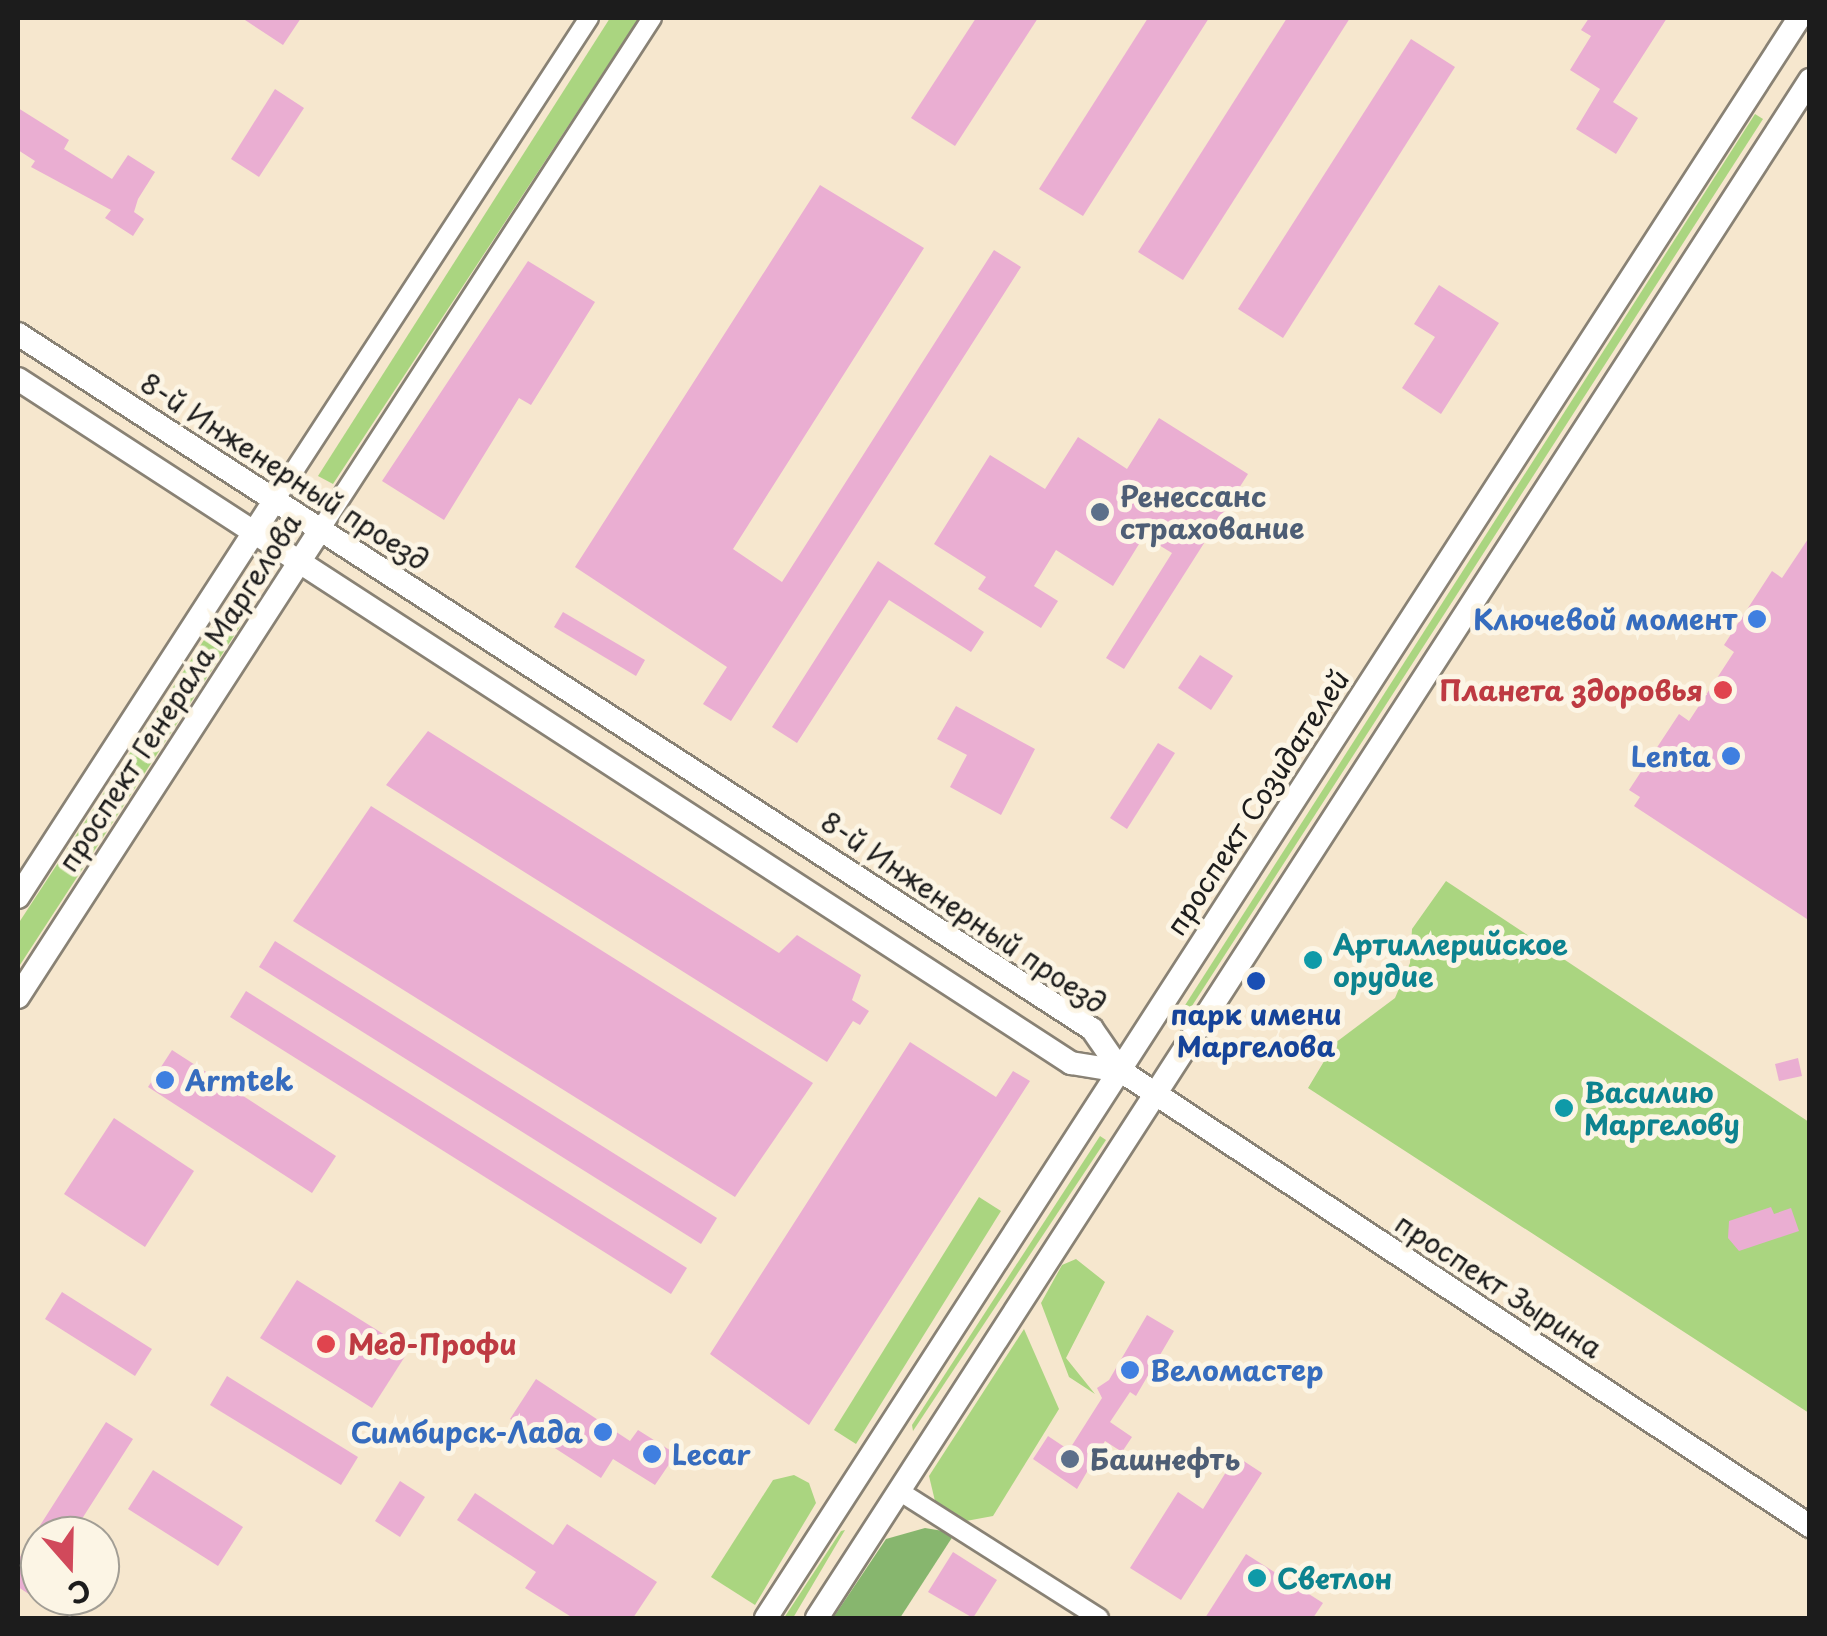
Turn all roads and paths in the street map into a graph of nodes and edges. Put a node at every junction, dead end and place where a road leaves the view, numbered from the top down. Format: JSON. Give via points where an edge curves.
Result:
{"nodes":[{"id":1,"x":590,"y":18,"type":"edge"},
{"id":2,"x":652,"y":18,"type":"edge"},
{"id":3,"x":1798,"y":18,"type":"edge"},
{"id":4,"x":1810,"y":80,"type":"edge"},
{"id":5,"x":18,"y":334,"type":"edge"},
{"id":6,"x":18,"y":379,"type":"edge"},
{"id":7,"x":275,"y":500,"type":"junction"},
{"id":8,"x":320,"y":530,"type":"junction"},
{"id":9,"x":254,"y":533,"type":"junction"},
{"id":10,"x":299,"y":562,"type":"junction"},
{"id":11,"x":432,"y":601,"type":"junction"},
{"id":12,"x":410,"y":634,"type":"junction"},
{"id":13,"x":18,"y":897,"type":"edge"},
{"id":14,"x":18,"y":997,"type":"edge"},
{"id":15,"x":1121,"y":1071,"type":"junction"},
{"id":16,"x":1156,"y":1094,"type":"junction"},
{"id":17,"x":862,"y":1470,"type":"junction"},
{"id":18,"x":899,"y":1491,"type":"junction"},
{"id":19,"x":1810,"y":1526,"type":"edge"},
{"id":20,"x":766,"y":1618,"type":"edge"},
{"id":21,"x":817,"y":1618,"type":"edge"},
{"id":22,"x":1099,"y":1618,"type":"edge"}],
"edges":[{"from":1,"to":7,"type":"street","name":"проспект Генерала Маргелова"},
{"from":2,"to":8,"type":"street","name":"проспект Генерала Маргелова"},
{"from":3,"to":15,"type":"street","name":"проспект Созидателей"},
{"from":4,"to":16,"type":"street"},
{"from":5,"to":7,"type":"street","name":"8-й Инженерный проезд"},
{"from":6,"to":9,"type":"street"},
{"from":7,"to":8,"type":"street","name":"8-й Инженерный проезд"},
{"from":7,"to":9,"type":"street","name":"проспект Генерала Маргелова"},
{"from":8,"to":10,"type":"street","name":"проспект Генерала Маргелова"},
{"from":8,"to":11,"type":"street","name":"8-й Инженерный проезд"},
{"from":9,"to":10,"type":"street"},
{"from":9,"to":13,"type":"street","name":"проспект Генерала Маргелова"},
{"from":10,"to":12,"type":"street"},
{"from":10,"to":14,"type":"street","name":"проспект Генерала Маргелова"},
{"from":11,"to":12,"type":"street"},
{"from":11,"to":15,"type":"street","name":"8-й Инженерный проезд","via":[[1092,1029]]},
{"from":12,"to":15,"type":"street","via":[[1071,1063]]},
{"from":15,"to":16,"type":"street","name":"проспект Зырина"},
{"from":15,"to":17,"type":"street","name":"проспект Созидателей"},
{"from":16,"to":18,"type":"street"},
{"from":16,"to":19,"type":"street","name":"проспект Зырина"},
{"from":17,"to":18,"type":"street"},
{"from":17,"to":20,"type":"street","name":"проспект Созидателей"},
{"from":18,"to":21,"type":"street"},
{"from":18,"to":22,"type":"street"}]}
